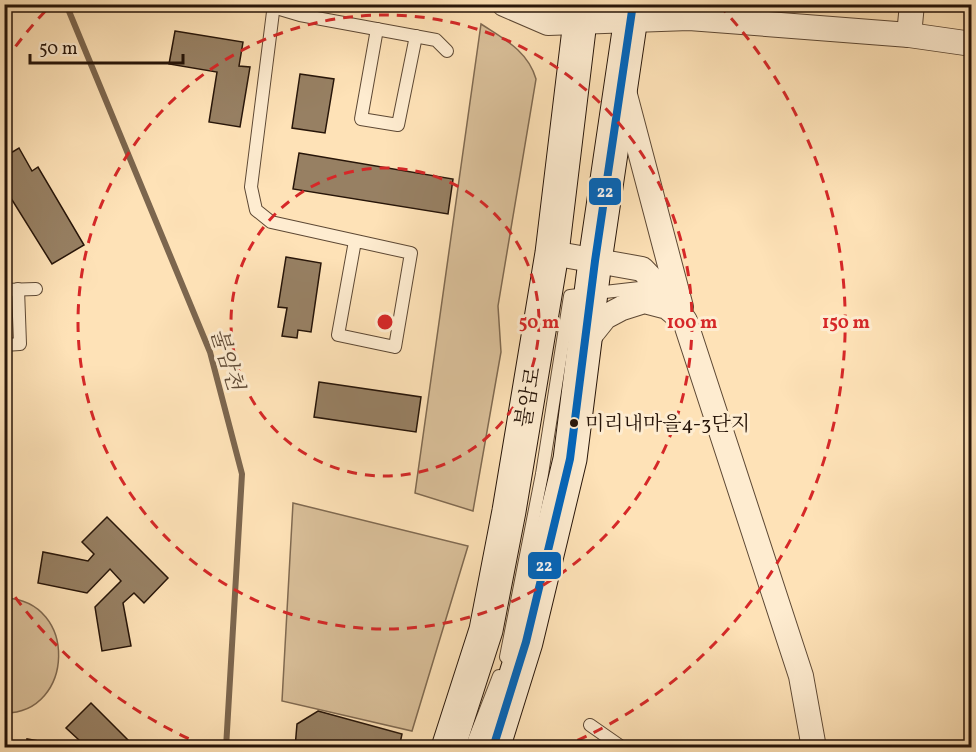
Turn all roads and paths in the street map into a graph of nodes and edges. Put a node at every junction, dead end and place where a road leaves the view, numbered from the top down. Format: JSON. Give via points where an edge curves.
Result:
{"nodes":[{"id":1,"x":504,"y":4,"type":"edge"},
{"id":2,"x":912,"y":4,"type":"edge"},
{"id":3,"x":270,"y":6,"type":"edge"},
{"id":4,"x":631,"y":12,"type":"edge"},
{"id":5,"x":582,"y":13,"type":"edge"},
{"id":6,"x":377,"y":29,"type":"junction"},
{"id":7,"x":909,"y":35,"type":"junction"},
{"id":8,"x":416,"y":36,"type":"junction"},
{"id":9,"x":972,"y":44,"type":"edge"},
{"id":10,"x":447,"y":51,"type":"dead end"},
{"id":11,"x":621,"y":82,"type":"junction"},
{"id":12,"x":355,"y":241,"type":"junction"},
{"id":13,"x":552,"y":253,"type":"junction"},
{"id":14,"x":595,"y":261,"type":"junction"},
{"id":15,"x":657,"y":286,"type":"junction"},
{"id":16,"x":18,"y":289,"type":"junction"},
{"id":17,"x":36,"y":289,"type":"dead end"},
{"id":18,"x":4,"y":290,"type":"edge"},
{"id":19,"x":591,"y":293,"type":"junction"},
{"id":20,"x":685,"y":321,"type":"junction"},
{"id":21,"x":585,"y":342,"type":"junction"},
{"id":22,"x":4,"y":345,"type":"edge"},
{"id":23,"x":590,"y":725,"type":"dead end"},
{"id":24,"x":448,"y":747,"type":"edge"},
{"id":25,"x":471,"y":747,"type":"edge"},
{"id":26,"x":493,"y":747,"type":"edge"},
{"id":27,"x":623,"y":747,"type":"edge"},
{"id":28,"x":814,"y":747,"type":"edge"}],
"edges":[{"from":1,"to":5,"type":"street","via":[[548,23]]},
{"from":2,"to":7,"type":"street"},
{"from":3,"to":6,"type":"lane"},
{"from":3,"to":12,"type":"lane","via":[[251,187],[256,210],[270,222]]},
{"from":4,"to":5,"type":"street"},
{"from":4,"to":7,"type":"street"},
{"from":4,"to":11,"type":"street"},
{"from":5,"to":13,"type":"street","name":"불암로"},
{"from":6,"to":8,"type":"lane"},
{"from":6,"to":8,"type":"lane","via":[[362,119],[398,125]]},
{"from":7,"to":9,"type":"street"},
{"from":8,"to":10,"type":"lane","via":[[436,40]]},
{"from":11,"to":14,"type":"street"},
{"from":11,"to":20,"type":"street"},
{"from":12,"to":12,"type":"lane","via":[[411,253],[395,347],[338,335]]},
{"from":13,"to":14,"type":"street"},
{"from":13,"to":24,"type":"street","name":"불암로","via":[[486,630]]},
{"from":14,"to":15,"type":"street","via":[[642,269]]},
{"from":14,"to":19,"type":"street"},
{"from":15,"to":19,"type":"lane"},
{"from":15,"to":20,"type":"street"},
{"from":16,"to":17,"type":"lane"},
{"from":16,"to":18,"type":"lane"},
{"from":16,"to":22,"type":"lane","via":[[20,344]]},
{"from":19,"to":21,"type":"street"},
{"from":19,"to":25,"type":"lane","via":[[570,296],[542,474],[505,662]]},
{"from":20,"to":21,"type":"street","via":[[667,307],[644,301],[605,317]]},
{"from":20,"to":28,"type":"street","via":[[801,676]]},
{"from":21,"to":26,"type":"street","via":[[570,459],[526,642]]},
{"from":23,"to":27,"type":"lane"}]}
